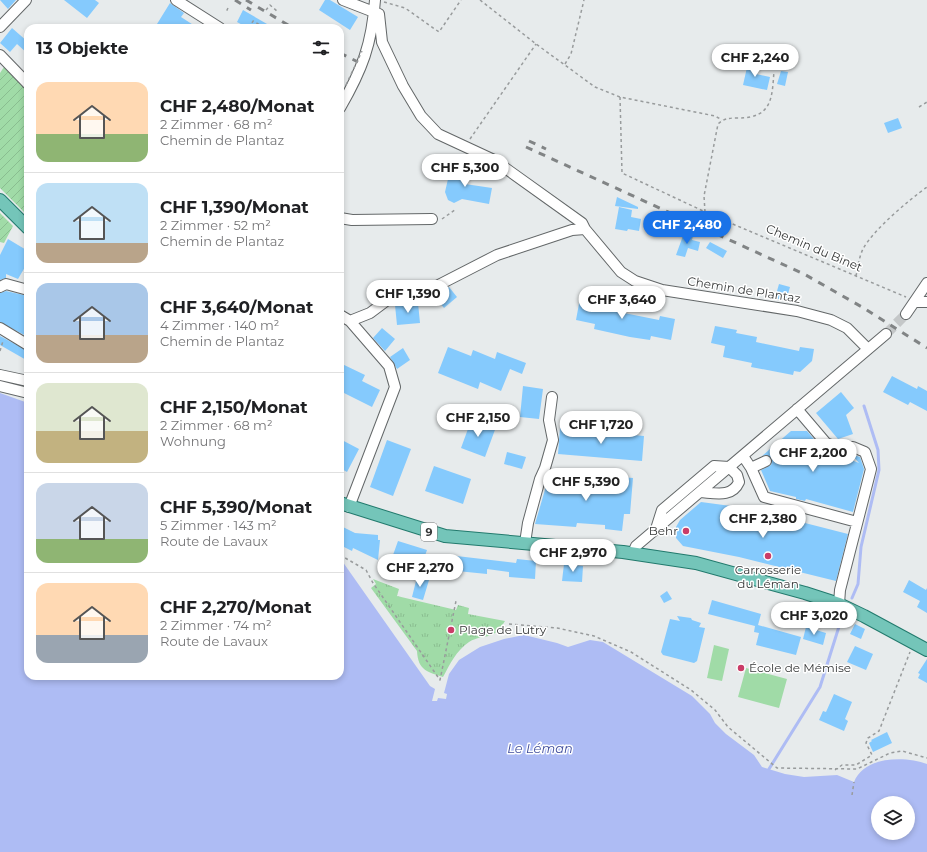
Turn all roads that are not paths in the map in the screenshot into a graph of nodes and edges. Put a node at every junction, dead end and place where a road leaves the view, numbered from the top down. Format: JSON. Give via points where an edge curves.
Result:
{"nodes":[{"id":1,"x":26,"y":0,"type":"edge"},
{"id":2,"x":176,"y":0,"type":"edge"},
{"id":3,"x":343,"y":0,"type":"edge"},
{"id":4,"x":375,"y":0,"type":"edge"},
{"id":5,"x":374,"y":12,"type":"junction"},
{"id":6,"x":214,"y":24,"type":"edge"},
{"id":7,"x":0,"y":27,"type":"edge"},
{"id":8,"x":0,"y":55,"type":"edge"},
{"id":9,"x":24,"y":80,"type":"edge"},
{"id":10,"x":344,"y":99,"type":"edge"},
{"id":11,"x":0,"y":200,"type":"edge"},
{"id":12,"x":344,"y":219,"type":"edge"},
{"id":13,"x":436,"y":220,"type":"road end"},
{"id":14,"x":24,"y":224,"type":"edge"},
{"id":15,"x":585,"y":228,"type":"junction"},
{"id":16,"x":927,"y":283,"type":"edge"},
{"id":17,"x":0,"y":287,"type":"edge"},
{"id":18,"x":24,"y":289,"type":"edge"},
{"id":19,"x":915,"y":302,"type":"junction"},
{"id":20,"x":927,"y":302,"type":"edge"},
{"id":21,"x":906,"y":314,"type":"tunnel mouth"},
{"id":22,"x":344,"y":317,"type":"edge"},
{"id":23,"x":350,"y":321,"type":"junction"},
{"id":24,"x":0,"y":328,"type":"edge"},
{"id":25,"x":886,"y":334,"type":"tunnel mouth"},
{"id":26,"x":24,"y":343,"type":"edge"},
{"id":27,"x":868,"y":349,"type":"junction"},
{"id":28,"x":0,"y":375,"type":"edge"},
{"id":29,"x":24,"y":379,"type":"edge"},
{"id":30,"x":0,"y":386,"type":"edge"},
{"id":31,"x":24,"y":391,"type":"edge"},
{"id":32,"x":552,"y":397,"type":"dead end"},
{"id":33,"x":797,"y":409,"type":"junction"},
{"id":34,"x":743,"y":456,"type":"junction"},
{"id":35,"x":766,"y":461,"type":"dead end"},
{"id":36,"x":729,"y":467,"type":"junction"},
{"id":37,"x":751,"y":468,"type":"junction"},
{"id":38,"x":700,"y":492,"type":"junction"},
{"id":39,"x":344,"y":505,"type":"edge"},
{"id":40,"x":857,"y":522,"type":"junction"},
{"id":41,"x":656,"y":529,"type":"junction"},
{"id":42,"x":525,"y":543,"type":"junction"},
{"id":43,"x":633,"y":554,"type":"junction"},
{"id":44,"x":839,"y":604,"type":"junction"},
{"id":45,"x":927,"y":650,"type":"edge"}],
"edges":[{"from":1,"to":7,"type":"street"},
{"from":2,"to":6,"type":"street"},
{"from":3,"to":5,"type":"street"},
{"from":4,"to":5,"type":"street"},
{"from":5,"to":10,"type":"street","via":[[365,60]]},
{"from":5,"to":15,"type":"street","name":"Chemin de Plantaz","via":[[379,14],[382,42],[403,86],[421,116],[438,134],[494,160],[582,223]]},
{"from":8,"to":9,"type":"street"},
{"from":11,"to":14,"type":"main road"},
{"from":12,"to":13,"type":"street"},
{"from":15,"to":23,"type":"street","via":[[497,255],[423,293],[390,298],[370,313]]},
{"from":15,"to":27,"type":"street","name":"Chemin de Plantaz","via":[[621,272],[635,281],[662,290],[797,311],[831,320],[847,328]]},
{"from":16,"to":19,"type":"street"},
{"from":17,"to":18,"type":"street","via":[[6,284]]},
{"from":19,"to":20,"type":"street"},
{"from":19,"to":21,"type":"street"},
{"from":22,"to":23,"type":"street"},
{"from":23,"to":39,"type":"street","via":[[389,366],[395,387]]},
{"from":24,"to":26,"type":"street"},
{"from":25,"to":27,"type":"street"},
{"from":27,"to":33,"type":"street"},
{"from":28,"to":29,"type":"street"},
{"from":30,"to":31,"type":"street"},
{"from":32,"to":42,"type":"street","via":[[549,420],[553,440],[528,523]]},
{"from":33,"to":34,"type":"street"},
{"from":33,"to":40,"type":"street","via":[[826,442],[839,448],[853,447],[865,452],[871,469]]},
{"from":34,"to":36,"type":"street"},
{"from":34,"to":37,"type":"street"},
{"from":35,"to":37,"type":"street"},
{"from":36,"to":38,"type":"street"},
{"from":36,"to":38,"type":"street","via":[[737,475],[739,482],[736,489],[731,493]]},
{"from":36,"to":41,"type":"street","via":[[714,466],[675,498],[662,510]]},
{"from":37,"to":40,"type":"street","via":[[764,497]]},
{"from":38,"to":41,"type":"street"},
{"from":39,"to":42,"type":"main road","number":"9","via":[[445,536]]},
{"from":40,"to":44,"type":"street","via":[[840,590]]},
{"from":41,"to":43,"type":"street","via":[[636,546]]},
{"from":42,"to":43,"type":"main road","number":"9"},
{"from":43,"to":44,"type":"main road","number":"9","via":[[696,563]]},
{"from":44,"to":45,"type":"main road","number":"9"}]}
